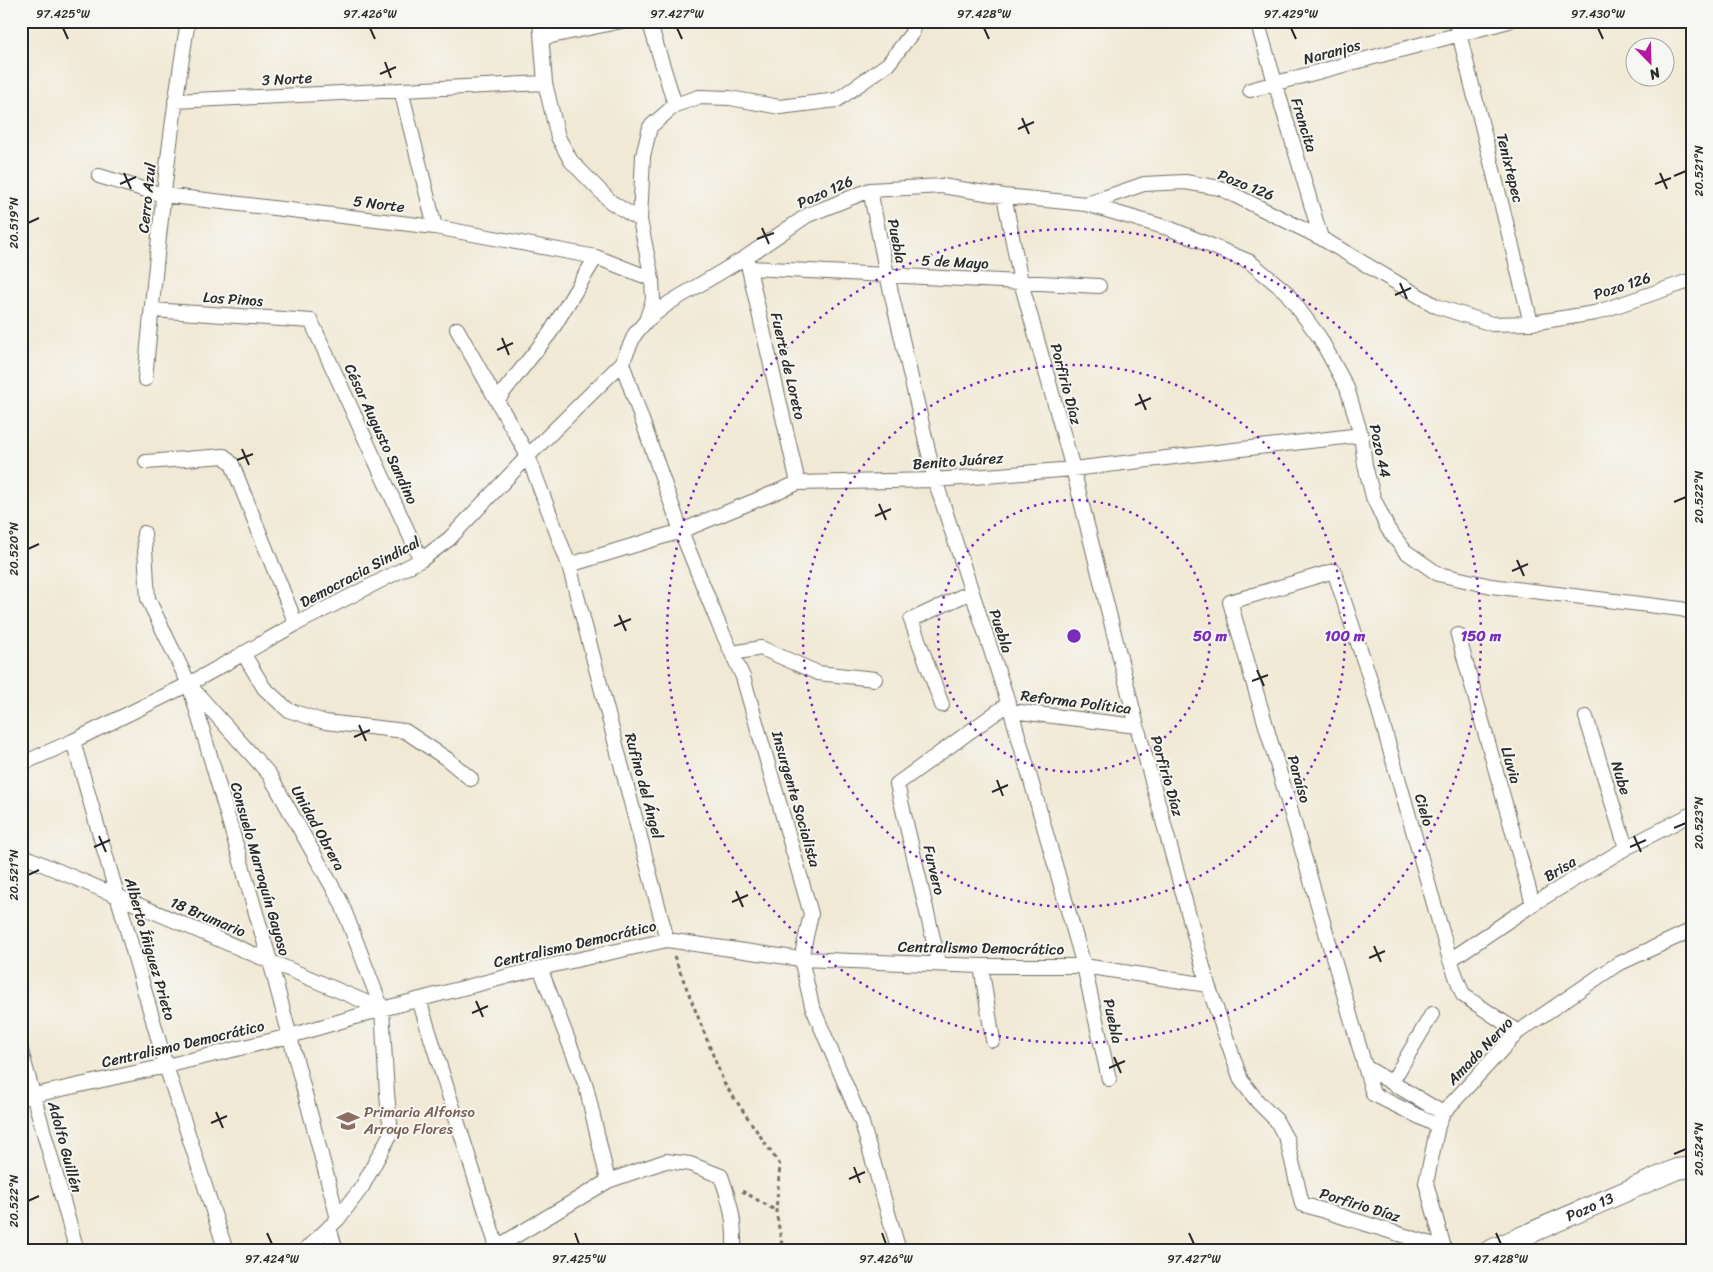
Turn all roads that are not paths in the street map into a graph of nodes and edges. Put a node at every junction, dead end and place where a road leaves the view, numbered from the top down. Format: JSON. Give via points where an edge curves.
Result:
{"nodes":[{"id":1,"x":188,"y":21,"type":"edge"},
{"id":2,"x":540,"y":21,"type":"edge"},
{"id":3,"x":622,"y":21,"type":"edge"},
{"id":4,"x":648,"y":21,"type":"edge"},
{"id":5,"x":914,"y":21,"type":"edge"},
{"id":6,"x":1257,"y":21,"type":"edge"},
{"id":7,"x":1509,"y":21,"type":"edge"},
{"id":8,"x":1458,"y":28,"type":"edge"},
{"id":9,"x":542,"y":38,"type":"junction"},
{"id":10,"x":545,"y":83,"type":"junction"},
{"id":11,"x":1275,"y":84,"type":"junction"},
{"id":12,"x":401,"y":90,"type":"junction"},
{"id":13,"x":1250,"y":90,"type":"dead end"},
{"id":14,"x":175,"y":100,"type":"junction"},
{"id":15,"x":675,"y":104,"type":"junction"},
{"id":16,"x":99,"y":176,"type":"dead end"},
{"id":17,"x":870,"y":190,"type":"junction"},
{"id":18,"x":163,"y":195,"type":"junction"},
{"id":19,"x":1004,"y":196,"type":"junction"},
{"id":20,"x":1086,"y":204,"type":"junction"},
{"id":21,"x":640,"y":220,"type":"junction"},
{"id":22,"x":435,"y":226,"type":"junction"},
{"id":23,"x":1322,"y":238,"type":"junction"},
{"id":24,"x":596,"y":257,"type":"junction"},
{"id":25,"x":747,"y":262,"type":"junction"},
{"id":26,"x":887,"y":275,"type":"junction"},
{"id":27,"x":652,"y":278,"type":"junction"},
{"id":28,"x":1692,"y":280,"type":"edge"},
{"id":29,"x":1021,"y":282,"type":"junction"},
{"id":30,"x":1099,"y":286,"type":"dead end"},
{"id":31,"x":152,"y":310,"type":"junction"},
{"id":32,"x":646,"y":320,"type":"junction"},
{"id":33,"x":311,"y":321,"type":"joint"},
{"id":34,"x":1531,"y":323,"type":"junction"},
{"id":35,"x":458,"y":329,"type":"dead end"},
{"id":36,"x":622,"y":363,"type":"junction"},
{"id":37,"x":145,"y":379,"type":"dead end"},
{"id":38,"x":498,"y":400,"type":"junction"},
{"id":39,"x":1361,"y":434,"type":"junction"},
{"id":40,"x":528,"y":456,"type":"junction"},
{"id":41,"x":146,"y":462,"type":"dead end"},
{"id":42,"x":1073,"y":469,"type":"junction"},
{"id":43,"x":935,"y":480,"type":"junction"},
{"id":44,"x":798,"y":483,"type":"junction"},
{"id":45,"x":681,"y":531,"type":"junction"},
{"id":46,"x":144,"y":533,"type":"dead end"},
{"id":47,"x":421,"y":560,"type":"junction"},
{"id":48,"x":569,"y":565,"type":"junction"},
{"id":49,"x":1334,"y":572,"type":"joint"},
{"id":50,"x":971,"y":592,"type":"junction"},
{"id":51,"x":1692,"y":612,"type":"edge"},
{"id":52,"x":296,"y":624,"type":"junction"},
{"id":53,"x":1458,"y":635,"type":"dead end"},
{"id":54,"x":243,"y":653,"type":"junction"},
{"id":55,"x":733,"y":653,"type":"junction"},
{"id":56,"x":875,"y":679,"type":"dead end"},
{"id":57,"x":189,"y":684,"type":"junction"},
{"id":58,"x":942,"y":704,"type":"dead end"},
{"id":59,"x":1009,"y":707,"type":"junction"},
{"id":60,"x":1586,"y":717,"type":"dead end"},
{"id":61,"x":1137,"y":726,"type":"junction"},
{"id":62,"x":73,"y":742,"type":"junction"},
{"id":63,"x":21,"y":764,"type":"edge"},
{"id":64,"x":471,"y":778,"type":"dead end"},
{"id":65,"x":1692,"y":814,"type":"edge"},
{"id":66,"x":1626,"y":848,"type":"junction"},
{"id":67,"x":21,"y":855,"type":"edge"},
{"id":68,"x":118,"y":896,"type":"junction"},
{"id":69,"x":1533,"y":904,"type":"junction"},
{"id":70,"x":1692,"y":930,"type":"edge"},
{"id":71,"x":667,"y":940,"type":"junction"},
{"id":72,"x":801,"y":959,"type":"junction"},
{"id":73,"x":1450,"y":960,"type":"junction"},
{"id":74,"x":270,"y":961,"type":"junction"},
{"id":75,"x":939,"y":964,"type":"junction"},
{"id":76,"x":981,"y":966,"type":"junction"},
{"id":77,"x":1084,"y":966,"type":"junction"},
{"id":78,"x":540,"y":968,"type":"junction"},
{"id":79,"x":1208,"y":984,"type":"junction"},
{"id":80,"x":419,"y":1000,"type":"junction"},
{"id":81,"x":382,"y":1009,"type":"junction"},
{"id":82,"x":1432,"y":1014,"type":"dead end"},
{"id":83,"x":1518,"y":1032,"type":"junction"},
{"id":84,"x":290,"y":1036,"type":"junction"},
{"id":85,"x":993,"y":1040,"type":"dead end"},
{"id":86,"x":21,"y":1051,"type":"edge"},
{"id":87,"x":166,"y":1066,"type":"junction"},
{"id":88,"x":1367,"y":1068,"type":"junction"},
{"id":89,"x":1109,"y":1079,"type":"dead end"},
{"id":90,"x":1392,"y":1082,"type":"junction"},
{"id":91,"x":28,"y":1096,"type":"edge"},
{"id":92,"x":1440,"y":1120,"type":"junction"},
{"id":93,"x":1692,"y":1167,"type":"edge"},
{"id":94,"x":608,"y":1181,"type":"junction"},
{"id":95,"x":334,"y":1223,"type":"junction"},
{"id":96,"x":494,"y":1249,"type":"edge"},
{"id":97,"x":1445,"y":1249,"type":"edge"},
{"id":98,"x":76,"y":1251,"type":"edge"},
{"id":99,"x":226,"y":1251,"type":"edge"},
{"id":100,"x":304,"y":1251,"type":"edge"},
{"id":101,"x":336,"y":1251,"type":"edge"},
{"id":102,"x":734,"y":1251,"type":"edge"},
{"id":103,"x":899,"y":1251,"type":"edge"},
{"id":104,"x":1489,"y":1251,"type":"edge"}],
"edges":[{"from":1,"to":14,"type":"street","name":"Cerro Azul"},
{"from":2,"to":9,"type":"street"},
{"from":3,"to":9,"type":"street"},
{"from":4,"to":15,"type":"street"},
{"from":5,"to":15,"type":"street","via":[[912,33],[888,64],[837,100],[780,107],[730,98],[699,97]]},
{"from":6,"to":11,"type":"street","name":"Francita"},
{"from":7,"to":8,"type":"street","name":"Naranjos"},
{"from":8,"to":11,"type":"street","name":"Naranjos"},
{"from":8,"to":34,"type":"street","name":"Tenixtepec"},
{"from":9,"to":10,"type":"street"},
{"from":10,"to":12,"type":"street","name":"3 Norte"},
{"from":10,"to":21,"type":"street","via":[[558,137],[571,160],[611,202]]},
{"from":11,"to":13,"type":"street","name":"Naranjos"},
{"from":11,"to":23,"type":"street","name":"Francita"},
{"from":12,"to":14,"type":"street","name":"3 Norte"},
{"from":12,"to":22,"type":"street"},
{"from":14,"to":18,"type":"street","name":"Cerro Azul"},
{"from":15,"to":21,"type":"street","via":[[650,127],[644,156]]},
{"from":16,"to":18,"type":"street","name":"5 Norte"},
{"from":17,"to":19,"type":"street","name":"Pozo 126","via":[[942,186]]},
{"from":17,"to":25,"type":"street","name":"Pozo 126","via":[[808,215]]},
{"from":17,"to":26,"type":"street","name":"Puebla"},
{"from":18,"to":22,"type":"street","name":"5 Norte"},
{"from":18,"to":31,"type":"street","name":"Cerro Azul"},
{"from":19,"to":20,"type":"street","name":"Pozo 126"},
{"from":19,"to":29,"type":"street","name":"Porfirio Díaz"},
{"from":20,"to":23,"type":"street","name":"Pozo 126","via":[[1144,184],[1185,182],[1220,188]]},
{"from":20,"to":39,"type":"street","name":"Pozo 44","via":[[1171,229],[1250,262],[1286,292],[1320,338],[1347,388]]},
{"from":21,"to":27,"type":"street"},
{"from":22,"to":24,"type":"street","name":"5 Norte"},
{"from":23,"to":34,"type":"street","name":"Pozo 126","via":[[1436,306],[1492,324]]},
{"from":24,"to":27,"type":"street","name":"5 Norte"},
{"from":24,"to":38,"type":"street","via":[[550,333]]},
{"from":25,"to":26,"type":"street","name":"5 de Mayo"},
{"from":25,"to":32,"type":"street","name":"Democracia Sindical","via":[[669,302]]},
{"from":25,"to":44,"type":"street","name":"Fuerte de Loreto"},
{"from":26,"to":29,"type":"street","name":"5 de Mayo"},
{"from":26,"to":43,"type":"street","name":"Puebla"},
{"from":27,"to":32,"type":"street","via":[[653,300]]},
{"from":28,"to":34,"type":"street","name":"Pozo 126","via":[[1595,313]]},
{"from":29,"to":30,"type":"street","name":"5 de Mayo"},
{"from":29,"to":42,"type":"street","name":"Porfirio Díaz"},
{"from":31,"to":33,"type":"street","name":"Los Pinos"},
{"from":31,"to":37,"type":"street","name":"Cerro Azul"},
{"from":32,"to":36,"type":"street","name":"Democracia Sindical","via":[[635,334]]},
{"from":33,"to":47,"type":"street","name":"César Augusto Sandino"},
{"from":35,"to":38,"type":"street","name":"Rufino del Ángel"},
{"from":36,"to":40,"type":"street","name":"Democracia Sindical"},
{"from":36,"to":45,"type":"street","name":"Insurgente Socialista"},
{"from":38,"to":40,"type":"street","name":"Rufino del Ángel"},
{"from":39,"to":42,"type":"street","name":"Benito Juárez"},
{"from":39,"to":51,"type":"street","name":"Pozo 44","via":[[1373,497],[1388,529],[1405,551],[1438,574],[1491,586]]},
{"from":40,"to":47,"type":"street","name":"Democracia Sindical","via":[[448,539]]},
{"from":40,"to":48,"type":"street","name":"Rufino del Ángel"},
{"from":41,"to":52,"type":"street","via":[[224,456],[232,464]]},
{"from":42,"to":43,"type":"street","name":"Benito Juárez"},
{"from":42,"to":61,"type":"street","name":"Porfirio Díaz"},
{"from":43,"to":44,"type":"street","name":"Benito Juárez"},
{"from":43,"to":50,"type":"street","name":"Puebla"},
{"from":44,"to":45,"type":"street","name":"Benito Juárez"},
{"from":45,"to":48,"type":"street","name":"Benito Juárez"},
{"from":45,"to":55,"type":"street","name":"Insurgente Socialista"},
{"from":46,"to":57,"type":"street","name":"Consuelo Marroquín Gayoso","via":[[148,599]]},
{"from":47,"to":52,"type":"street","name":"Democracia Sindical"},
{"from":48,"to":71,"type":"street","name":"Rufino del Ángel"},
{"from":49,"to":73,"type":"street","name":"Cielo","via":[[1369,676]]},
{"from":49,"to":88,"type":"street","name":"Paraíso","via":[[1230,602]]},
{"from":50,"to":58,"type":"street","via":[[911,620]]},
{"from":50,"to":59,"type":"street","name":"Puebla"},
{"from":52,"to":54,"type":"street","name":"Democracia Sindical"},
{"from":53,"to":69,"type":"street","name":"Lluvia"},
{"from":54,"to":57,"type":"street","name":"Democracia Sindical"},
{"from":54,"to":64,"type":"street","via":[[264,688],[288,710],[325,722],[404,731]]},
{"from":55,"to":56,"type":"street","via":[[761,648],[818,673]]},
{"from":55,"to":72,"type":"street","name":"Insurgente Socialista","via":[[743,677],[812,914]]},
{"from":57,"to":62,"type":"street","name":"Democracia Sindical"},
{"from":57,"to":74,"type":"street","name":"Consuelo Marroquín Gayoso"},
{"from":57,"to":81,"type":"street","name":"Unidad Obrera","via":[[269,774],[341,902]]},
{"from":59,"to":61,"type":"street","name":"Reforma Política"},
{"from":59,"to":75,"type":"street","name":"Furvero","via":[[897,784]]},
{"from":59,"to":77,"type":"street","name":"Puebla"},
{"from":60,"to":66,"type":"street","name":"Nube"},
{"from":61,"to":79,"type":"street","name":"Porfirio Díaz"},
{"from":62,"to":63,"type":"street","name":"Democracia Sindical"},
{"from":62,"to":68,"type":"street","name":"Alberto Íñiguez Prieto"},
{"from":65,"to":66,"type":"street","name":"Brisa"},
{"from":66,"to":69,"type":"street","name":"Brisa"},
{"from":67,"to":68,"type":"street","name":"18 Brumario"},
{"from":68,"to":74,"type":"street","name":"18 Brumario"},
{"from":68,"to":87,"type":"street","name":"Alberto Íñiguez Prieto"},
{"from":69,"to":73,"type":"street","name":"Brisa"},
{"from":70,"to":83,"type":"street","name":"Amado Nervo","via":[[1616,965]]},
{"from":71,"to":72,"type":"street","name":"Centralismo Democrático"},
{"from":71,"to":78,"type":"street","name":"Centralismo Democrático"},
{"from":72,"to":75,"type":"street","name":"Centralismo Democrático"},
{"from":72,"to":103,"type":"street","name":"Insurgente Socialista","via":[[812,1006],[862,1123]]},
{"from":73,"to":83,"type":"street","name":"Cielo","via":[[1464,995]]},
{"from":74,"to":81,"type":"street","name":"18 Brumario"},
{"from":74,"to":84,"type":"street","name":"Consuelo Marroquín Gayoso"},
{"from":75,"to":76,"type":"street","name":"Centralismo Democrático"},
{"from":76,"to":77,"type":"street","name":"Centralismo Democrático"},
{"from":76,"to":85,"type":"street"},
{"from":77,"to":79,"type":"street","name":"Centralismo Democrático"},
{"from":77,"to":89,"type":"street","name":"Puebla"},
{"from":78,"to":80,"type":"street","name":"Centralismo Democrático"},
{"from":78,"to":94,"type":"street","via":[[586,1086]]},
{"from":79,"to":97,"type":"street","name":"Porfirio Díaz","via":[[1242,1080],[1276,1120],[1287,1140],[1302,1204]]},
{"from":80,"to":81,"type":"street","name":"Centralismo Democrático"},
{"from":80,"to":96,"type":"street"},
{"from":81,"to":84,"type":"street","name":"Centralismo Democrático"},
{"from":81,"to":95,"type":"street","name":"Unidad Obrera","via":[[391,1133],[362,1187]]},
{"from":82,"to":90,"type":"street"},
{"from":83,"to":92,"type":"street","name":"Amado Nervo"},
{"from":84,"to":87,"type":"street","name":"Centralismo Democrático"},
{"from":84,"to":95,"type":"street","name":"Consuelo Marroquín Gayoso"},
{"from":86,"to":91,"type":"street","name":"Adolfo Guillén"},
{"from":87,"to":91,"type":"street","name":"Centralismo Democrático"},
{"from":87,"to":99,"type":"street","name":"Alberto Íñiguez Prieto"},
{"from":88,"to":90,"type":"street"},
{"from":88,"to":92,"type":"street","name":"Paraíso","via":[[1373,1094]]},
{"from":90,"to":92,"type":"street"},
{"from":91,"to":98,"type":"street","name":"Adolfo Guillén"},
{"from":92,"to":97,"type":"street","via":[[1426,1183]]},
{"from":93,"to":104,"type":"main road","name":"Pozo 13","via":[[1677,1170]]},
{"from":94,"to":96,"type":"street"},
{"from":94,"to":102,"type":"street","via":[[666,1161],[690,1164],[721,1176],[730,1201]]},
{"from":95,"to":100,"type":"street","name":"Unidad Obrera"},
{"from":95,"to":101,"type":"street","name":"Consuelo Marroquín Gayoso"}]}
